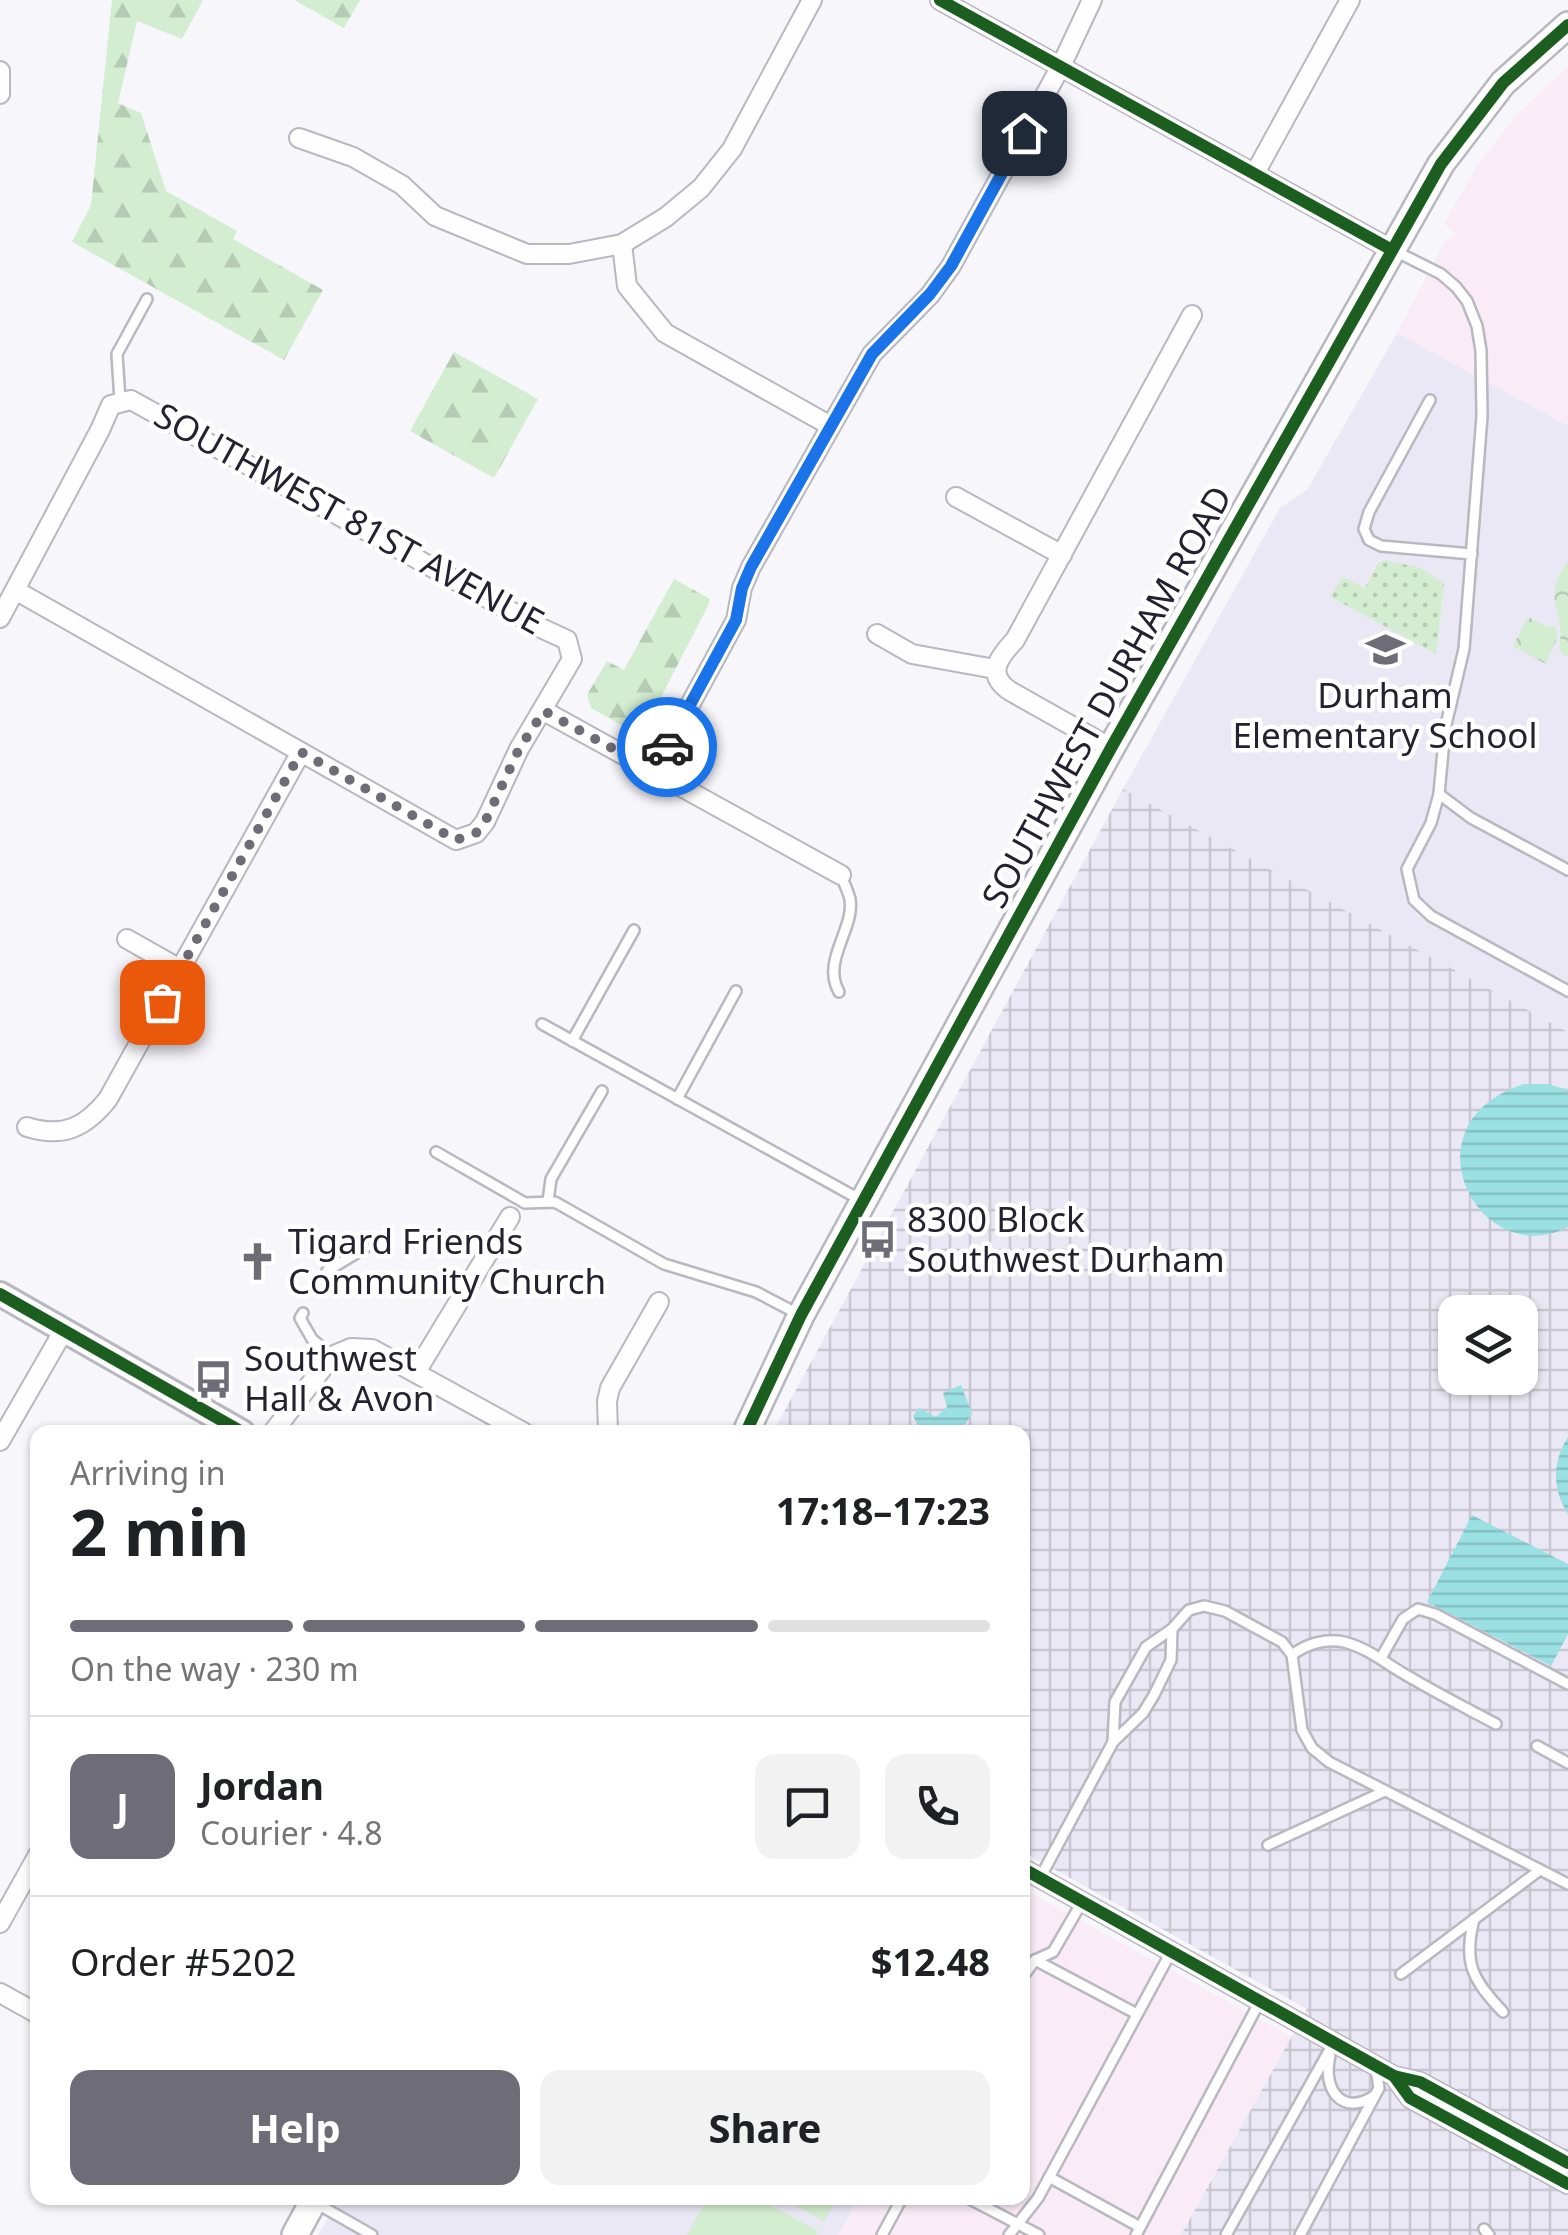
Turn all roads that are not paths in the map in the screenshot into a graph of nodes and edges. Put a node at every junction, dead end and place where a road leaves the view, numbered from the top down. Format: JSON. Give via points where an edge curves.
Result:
{"nodes":[{"id":1,"x":812,"y":0,"type":"edge"},
{"id":2,"x":940,"y":0,"type":"edge"},
{"id":3,"x":1092,"y":0,"type":"edge"},
{"id":4,"x":1350,"y":0,"type":"edge"},
{"id":5,"x":1568,"y":25,"type":"edge"},
{"id":6,"x":1062,"y":66,"type":"junction"},
{"id":7,"x":0,"y":71,"type":"edge"},
{"id":8,"x":0,"y":94,"type":"edge"},
{"id":9,"x":299,"y":138,"type":"dead end"},
{"id":10,"x":1254,"y":173,"type":"junction"},
{"id":11,"x":622,"y":244,"type":"junction"},
{"id":12,"x":1392,"y":250,"type":"junction"},
{"id":13,"x":146,"y":299,"type":"dead end"},
{"id":14,"x":1192,"y":315,"type":"dead end"},
{"id":15,"x":1430,"y":400,"type":"dead end"},
{"id":16,"x":120,"y":401,"type":"junction"},
{"id":17,"x":829,"y":426,"type":"junction"},
{"id":18,"x":956,"y":498,"type":"dead end"},
{"id":19,"x":1472,"y":554,"type":"junction"},
{"id":20,"x":1062,"y":555,"type":"junction"},
{"id":21,"x":15,"y":590,"type":"junction"},
{"id":22,"x":0,"y":618,"type":"edge"},
{"id":23,"x":877,"y":634,"type":"dead end"},
{"id":24,"x":994,"y":669,"type":"junction"},
{"id":25,"x":544,"y":711,"type":"junction"},
{"id":26,"x":1111,"y":748,"type":"junction"},
{"id":27,"x":301,"y":752,"type":"junction"},
{"id":28,"x":654,"y":771,"type":"junction"},
{"id":29,"x":1440,"y":794,"type":"junction"},
{"id":30,"x":1568,"y":870,"type":"edge"},
{"id":31,"x":840,"y":875,"type":"joint"},
{"id":32,"x":634,"y":930,"type":"dead end"},
{"id":33,"x":127,"y":940,"type":"dead end"},
{"id":34,"x":180,"y":969,"type":"junction"},
{"id":35,"x":1568,"y":991,"type":"edge"},
{"id":36,"x":736,"y":992,"type":"dead end"},
{"id":37,"x":838,"y":992,"type":"dead end"},
{"id":38,"x":542,"y":1024,"type":"dead end"},
{"id":39,"x":572,"y":1041,"type":"junction"},
{"id":40,"x":602,"y":1091,"type":"dead end"},
{"id":41,"x":677,"y":1099,"type":"junction"},
{"id":42,"x":27,"y":1127,"type":"dead end"},
{"id":43,"x":436,"y":1152,"type":"dead end"},
{"id":44,"x":548,"y":1201,"type":"junction"},
{"id":45,"x":864,"y":1201,"type":"junction"},
{"id":46,"x":510,"y":1217,"type":"dead end"},
{"id":47,"x":366,"y":1248,"type":"dead end"},
{"id":48,"x":327,"y":1270,"type":"dead end"},
{"id":49,"x":0,"y":1294,"type":"edge"},
{"id":50,"x":659,"y":1302,"type":"dead end"},
{"id":51,"x":303,"y":1313,"type":"dead end"},
{"id":52,"x":801,"y":1315,"type":"junction"},
{"id":53,"x":64,"y":1330,"type":"junction"},
{"id":54,"x":332,"y":1356,"type":"junction"},
{"id":55,"x":416,"y":1372,"type":"junction"},
{"id":56,"x":230,"y":1425,"type":"edge"},
{"id":57,"x":279,"y":1425,"type":"edge"},
{"id":58,"x":511,"y":1425,"type":"edge"},
{"id":59,"x":608,"y":1425,"type":"edge"},
{"id":60,"x":749,"y":1425,"type":"edge"},
{"id":61,"x":0,"y":1441,"type":"edge"},
{"id":62,"x":1172,"y":1628,"type":"junction"},
{"id":63,"x":1292,"y":1655,"type":"junction"},
{"id":64,"x":1381,"y":1658,"type":"junction"},
{"id":65,"x":1568,"y":1684,"type":"edge"},
{"id":66,"x":1496,"y":1724,"type":"dead end"},
{"id":67,"x":1113,"y":1742,"type":"junction"},
{"id":68,"x":1537,"y":1746,"type":"dead end"},
{"id":69,"x":1568,"y":1763,"type":"edge"},
{"id":70,"x":1385,"y":1790,"type":"junction"},
{"id":71,"x":1268,"y":1845,"type":"dead end"},
{"id":72,"x":30,"y":1870,"type":"edge"},
{"id":73,"x":1540,"y":1870,"type":"junction"},
{"id":74,"x":1030,"y":1872,"type":"edge"},
{"id":75,"x":1040,"y":1878,"type":"junction"},
{"id":76,"x":1566,"y":1882,"type":"edge"},
{"id":77,"x":1082,"y":1902,"type":"junction"},
{"id":78,"x":1474,"y":1919,"type":"junction"},
{"id":79,"x":0,"y":1923,"type":"edge"},
{"id":80,"x":1171,"y":1951,"type":"junction"},
{"id":81,"x":1035,"y":1960,"type":"junction"},
{"id":82,"x":1030,"y":1967,"type":"edge"},
{"id":83,"x":1401,"y":1974,"type":"dead end"},
{"id":84,"x":0,"y":1993,"type":"edge"},
{"id":85,"x":1260,"y":2001,"type":"junction"},
{"id":86,"x":30,"y":2010,"type":"edge"},
{"id":87,"x":1502,"y":2012,"type":"dead end"},
{"id":88,"x":1137,"y":2014,"type":"junction"},
{"id":89,"x":1334,"y":2042,"type":"junction"},
{"id":90,"x":1372,"y":2064,"type":"junction"},
{"id":91,"x":1394,"y":2076,"type":"junction"},
{"id":92,"x":1376,"y":2094,"type":"junction"},
{"id":93,"x":1568,"y":2163,"type":"edge"},
{"id":94,"x":1049,"y":2177,"type":"junction"},
{"id":95,"x":1568,"y":2184,"type":"edge"},
{"id":96,"x":311,"y":2205,"type":"edge"},
{"id":97,"x":322,"y":2205,"type":"edge"},
{"id":98,"x":898,"y":2205,"type":"edge"},
{"id":99,"x":981,"y":2205,"type":"edge"},
{"id":100,"x":1018,"y":2224,"type":"junction"},
{"id":101,"x":1138,"y":2231,"type":"edge"},
{"id":102,"x":295,"y":2235,"type":"edge"},
{"id":103,"x":372,"y":2235,"type":"edge"},
{"id":104,"x":882,"y":2235,"type":"edge"},
{"id":105,"x":1008,"y":2235,"type":"edge"},
{"id":106,"x":1039,"y":2235,"type":"edge"},
{"id":107,"x":1226,"y":2235,"type":"edge"},
{"id":108,"x":1300,"y":2235,"type":"edge"}],
"edges":[{"from":1,"to":11,"type":"street","via":[[732,149],[702,188]]},
{"from":2,"to":6,"type":"street"},
{"from":3,"to":6,"type":"street"},
{"from":4,"to":10,"type":"street"},
{"from":5,"to":12,"type":"main road","name":"SOUTHWEST DURHAM ROAD","via":[[1480,109]]},
{"from":6,"to":10,"type":"street"},
{"from":6,"to":17,"type":"street","via":[[951,266],[872,354]]},
{"from":7,"to":8,"type":"street"},
{"from":9,"to":11,"type":"street","via":[[353,157],[402,186],[434,216],[526,254]]},
{"from":10,"to":12,"type":"street"},
{"from":11,"to":17,"type":"street","via":[[627,286],[666,333]]},
{"from":12,"to":19,"type":"lane","via":[[1456,287],[1477,326],[1482,416]]},
{"from":12,"to":26,"type":"main road","name":"SOUTHWEST DURHAM ROAD"},
{"from":13,"to":16,"type":"lane","via":[[117,354]]},
{"from":14,"to":20,"type":"street"},
{"from":15,"to":19,"type":"lane","via":[[1364,528],[1381,546]]},
{"from":16,"to":21,"type":"street","via":[[104,416]]},
{"from":16,"to":25,"type":"street","name":"SOUTHWEST 81ST AVENUE","via":[[144,406],[567,640],[568,670]]},
{"from":17,"to":28,"type":"street","via":[[751,567],[736,620]]},
{"from":18,"to":20,"type":"street"},
{"from":19,"to":29,"type":"lane"},
{"from":20,"to":24,"type":"street"},
{"from":21,"to":22,"type":"street"},
{"from":21,"to":27,"type":"street"},
{"from":23,"to":24,"type":"street","via":[[912,654]]},
{"from":24,"to":26,"type":"street","via":[[1010,691]]},
{"from":25,"to":27,"type":"street","via":[[485,822],[456,840]]},
{"from":25,"to":28,"type":"street"},
{"from":26,"to":45,"type":"main road","name":"SOUTHWEST DURHAM ROAD"},
{"from":27,"to":34,"type":"street"},
{"from":28,"to":31,"type":"street"},
{"from":29,"to":30,"type":"lane"},
{"from":29,"to":35,"type":"lane","via":[[1407,869],[1414,900],[1431,916]]},
{"from":31,"to":37,"type":"lane","via":[[851,902],[833,968]]},
{"from":32,"to":39,"type":"lane"},
{"from":33,"to":34,"type":"street"},
{"from":34,"to":42,"type":"street","via":[[96,1114],[72,1131]]},
{"from":36,"to":41,"type":"lane"},
{"from":38,"to":39,"type":"lane"},
{"from":39,"to":41,"type":"lane"},
{"from":40,"to":44,"type":"lane","via":[[552,1180]]},
{"from":41,"to":45,"type":"lane"},
{"from":43,"to":44,"type":"lane","via":[[526,1203]]},
{"from":44,"to":52,"type":"lane","via":[[664,1264],[756,1292]]},
{"from":45,"to":52,"type":"main road","name":"SOUTHWEST DURHAM ROAD"},
{"from":46,"to":55,"type":"street"},
{"from":47,"to":48,"type":"lane"},
{"from":49,"to":53,"type":"main road"},
{"from":50,"to":59,"type":"street","via":[[610,1388]]},
{"from":51,"to":54,"type":"lane","via":[[304,1328]]},
{"from":52,"to":60,"type":"main road","name":"SOUTHWEST DURHAM ROAD"},
{"from":53,"to":56,"type":"main road"},
{"from":53,"to":61,"type":"street"},
{"from":54,"to":55,"type":"street","via":[[372,1349]]},
{"from":54,"to":57,"type":"street"},
{"from":55,"to":58,"type":"street"},
{"from":62,"to":63,"type":"lane","via":[[1189,1610],[1204,1606],[1282,1642]]},
{"from":62,"to":67,"type":"lane","via":[[1171,1660],[1154,1695]]},
{"from":62,"to":67,"type":"lane","via":[[1146,1647],[1125,1680],[1115,1702]]},
{"from":63,"to":64,"type":"lane","via":[[1313,1644],[1343,1642]]},
{"from":63,"to":70,"type":"lane","via":[[1302,1730],[1312,1748]]},
{"from":64,"to":65,"type":"lane","via":[[1403,1619],[1418,1609]]},
{"from":64,"to":66,"type":"lane"},
{"from":67,"to":75,"type":"lane"},
{"from":68,"to":69,"type":"lane"},
{"from":70,"to":71,"type":"lane"},
{"from":70,"to":73,"type":"lane"},
{"from":72,"to":79,"type":"street"},
{"from":73,"to":76,"type":"lane"},
{"from":73,"to":78,"type":"lane"},
{"from":74,"to":75,"type":"street"},
{"from":75,"to":77,"type":"street"},
{"from":77,"to":80,"type":"street"},
{"from":77,"to":81,"type":"lane","via":[[1052,1952]]},
{"from":78,"to":83,"type":"lane"},
{"from":78,"to":87,"type":"lane","via":[[1469,1963]]},
{"from":80,"to":85,"type":"street"},
{"from":80,"to":88,"type":"lane"},
{"from":81,"to":82,"type":"lane"},
{"from":81,"to":88,"type":"lane"},
{"from":84,"to":86,"type":"street"},
{"from":85,"to":89,"type":"street"},
{"from":85,"to":101,"type":"lane"},
{"from":88,"to":94,"type":"lane"},
{"from":89,"to":90,"type":"street"},
{"from":89,"to":92,"type":"lane","via":[[1328,2065],[1334,2094],[1356,2105]]},
{"from":89,"to":107,"type":"lane"},
{"from":90,"to":91,"type":"street"},
{"from":90,"to":92,"type":"lane","via":[[1380,2080]]},
{"from":91,"to":93,"type":"street","via":[[1420,2082]]},
{"from":91,"to":95,"type":"street","via":[[1410,2098]]},
{"from":92,"to":108,"type":"lane"},
{"from":94,"to":100,"type":"lane"},
{"from":94,"to":101,"type":"lane"},
{"from":96,"to":102,"type":"main road"},
{"from":97,"to":103,"type":"lane"},
{"from":98,"to":104,"type":"lane"},
{"from":99,"to":100,"type":"lane"},
{"from":100,"to":105,"type":"lane"},
{"from":100,"to":106,"type":"lane"}]}
